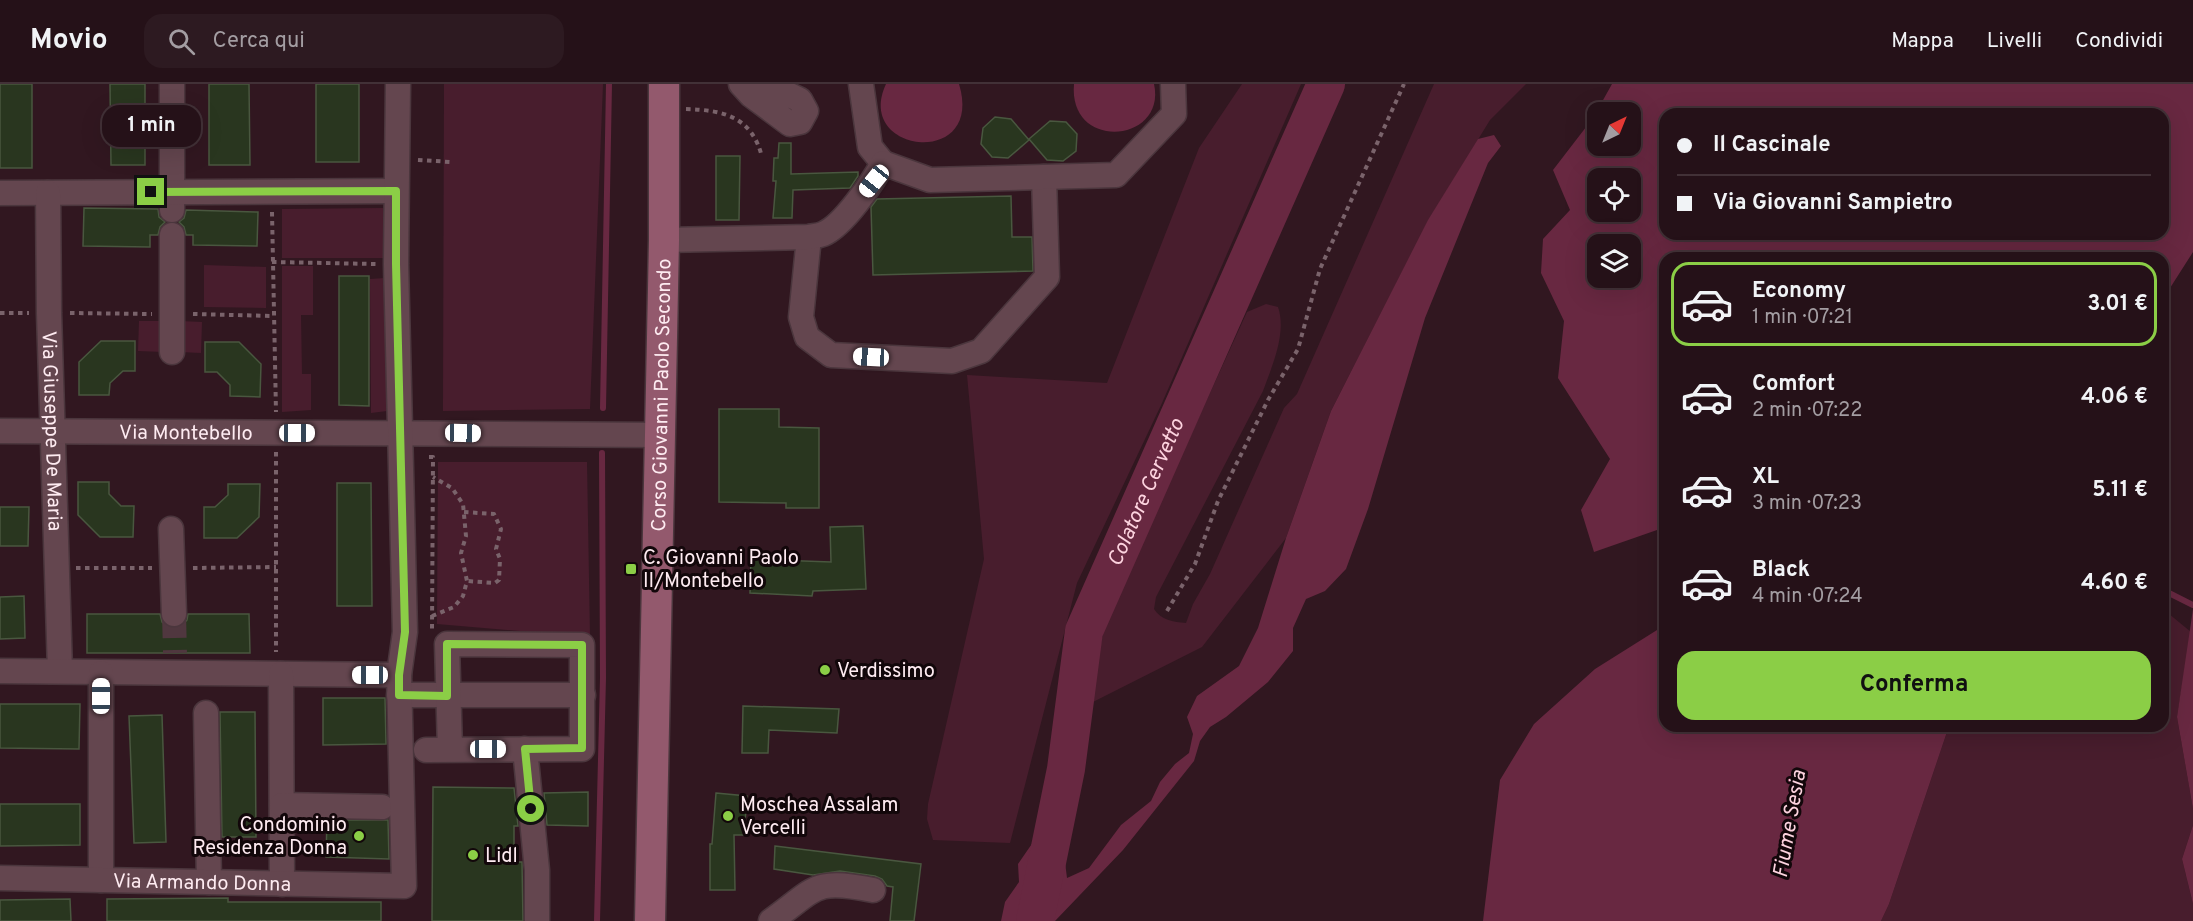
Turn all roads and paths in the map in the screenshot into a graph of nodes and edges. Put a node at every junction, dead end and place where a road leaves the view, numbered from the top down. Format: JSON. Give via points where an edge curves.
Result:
{"nodes":[{"id":1,"x":172,"y":84,"type":"edge"},
{"id":2,"x":398,"y":84,"type":"edge"},
{"id":3,"x":741,"y":84,"type":"edge"},
{"id":4,"x":767,"y":84,"type":"edge"},
{"id":5,"x":861,"y":84,"type":"edge"},
{"id":6,"x":1173,"y":84,"type":"edge"},
{"id":7,"x":1404,"y":84,"type":"edge"},
{"id":8,"x":664,"y":96,"type":"edge"},
{"id":9,"x":762,"y":157,"type":"dead end"},
{"id":10,"x":396,"y":159,"type":"junction"},
{"id":11,"x":451,"y":162,"type":"dead end"},
{"id":12,"x":883,"y":163,"type":"junction"},
{"id":13,"x":1044,"y":177,"type":"junction"},
{"id":14,"x":272,"y":190,"type":"junction"},
{"id":15,"x":396,"y":191,"type":"junction"},
{"id":16,"x":0,"y":193,"type":"edge"},
{"id":17,"x":48,"y":193,"type":"junction"},
{"id":18,"x":172,"y":201,"type":"junction"},
{"id":19,"x":172,"y":235,"type":"dead end"},
{"id":20,"x":809,"y":237,"type":"junction"},
{"id":21,"x":664,"y":240,"type":"junction"},
{"id":22,"x":272,"y":262,"type":"junction"},
{"id":23,"x":396,"y":264,"type":"junction"},
{"id":24,"x":0,"y":313,"type":"edge"},
{"id":25,"x":49,"y":313,"type":"junction"},
{"id":26,"x":172,"y":352,"type":"dead end"},
{"id":27,"x":0,"y":431,"type":"edge"},
{"id":28,"x":52,"y":432,"type":"junction"},
{"id":29,"x":276,"y":433,"type":"junction"},
{"id":30,"x":401,"y":433,"type":"junction"},
{"id":31,"x":660,"y":435,"type":"junction"},
{"id":32,"x":400,"y":457,"type":"junction"},
{"id":33,"x":433,"y":477,"type":"junction"},
{"id":34,"x":464,"y":512,"type":"junction"},
{"id":35,"x":171,"y":529,"type":"dead end"},
{"id":36,"x":467,"y":581,"type":"junction"},
{"id":37,"x":1167,"y":611,"type":"dead end"},
{"id":38,"x":174,"y":614,"type":"tunnel mouth"},
{"id":39,"x":432,"y":616,"type":"junction"},
{"id":40,"x":405,"y":632,"type":"junction"},
{"id":41,"x":0,"y":671,"type":"edge"},
{"id":42,"x":60,"y":671,"type":"junction"},
{"id":43,"x":101,"y":673,"type":"junction"},
{"id":44,"x":279,"y":674,"type":"junction"},
{"id":45,"x":399,"y":685,"type":"junction"},
{"id":46,"x":583,"y":695,"type":"junction"},
{"id":47,"x":447,"y":696,"type":"junction"},
{"id":48,"x":206,"y":713,"type":"dead end"},
{"id":49,"x":525,"y":749,"type":"junction"},
{"id":50,"x":426,"y":750,"type":"dead end"},
{"id":51,"x":450,"y":750,"type":"junction"},
{"id":52,"x":282,"y":805,"type":"junction"},
{"id":53,"x":382,"y":807,"type":"dead end"},
{"id":54,"x":0,"y":878,"type":"edge"},
{"id":55,"x":101,"y":880,"type":"junction"},
{"id":56,"x":209,"y":882,"type":"junction"},
{"id":57,"x":282,"y":884,"type":"junction"},
{"id":58,"x":873,"y":890,"type":"dead end"},
{"id":59,"x":537,"y":921,"type":"edge"},
{"id":60,"x":650,"y":921,"type":"edge"},
{"id":61,"x":771,"y":921,"type":"edge"}],
"edges":[{"from":1,"to":18,"type":"street"},
{"from":2,"to":10,"type":"street"},
{"from":3,"to":4,"type":"street","via":[[780,118],[790,124],[800,122],[806,111],[800,100]]},
{"from":5,"to":12,"type":"street","via":[[870,147]]},
{"from":6,"to":13,"type":"street","via":[[1174,114],[1116,175]]},
{"from":7,"to":37,"type":"path","via":[[1320,269],[1298,349],[1268,400],[1218,501],[1195,564]]},
{"from":8,"to":9,"type":"path","via":[[735,118],[759,144]]},
{"from":8,"to":21,"type":"main road","name":"Corso Giovanni Paolo Secondo"},
{"from":10,"to":11,"type":"path"},
{"from":10,"to":15,"type":"street"},
{"from":12,"to":13,"type":"street","via":[[930,180]]},
{"from":12,"to":20,"type":"street","via":[[874,181],[848,212],[824,234]]},
{"from":13,"to":20,"type":"street","via":[[1047,277],[981,351],[952,362],[831,356],[807,338],[801,316]]},
{"from":14,"to":15,"type":"street"},
{"from":14,"to":18,"type":"street"},
{"from":14,"to":22,"type":"path"},
{"from":15,"to":23,"type":"street"},
{"from":16,"to":17,"type":"street"},
{"from":17,"to":18,"type":"street"},
{"from":17,"to":25,"type":"street","name":"Via Giuseppe De Maria"},
{"from":19,"to":26,"type":"street"},
{"from":20,"to":21,"type":"street"},
{"from":21,"to":31,"type":"main road","name":"Corso Giovanni Paolo Secondo"},
{"from":22,"to":23,"type":"path"},
{"from":22,"to":29,"type":"path"},
{"from":23,"to":30,"type":"street"},
{"from":24,"to":25,"type":"path"},
{"from":25,"to":28,"type":"street","name":"Via Giuseppe De Maria"},
{"from":27,"to":28,"type":"street","name":"Via Montebello"},
{"from":28,"to":29,"type":"street","name":"Via Montebello"},
{"from":28,"to":42,"type":"street","name":"Via Giuseppe De Maria"},
{"from":29,"to":30,"type":"street","name":"Via Montebello"},
{"from":29,"to":44,"type":"path"},
{"from":30,"to":31,"type":"street","name":"Via Montebello"},
{"from":30,"to":32,"type":"street"},
{"from":31,"to":60,"type":"main road","name":"Corso Giovanni Paolo Secondo"},
{"from":32,"to":33,"type":"path","via":[[433,457]]},
{"from":32,"to":40,"type":"street"},
{"from":33,"to":34,"type":"path","via":[[452,488]]},
{"from":33,"to":39,"type":"path"},
{"from":34,"to":36,"type":"path","via":[[466,536],[460,553]]},
{"from":34,"to":36,"type":"path","via":[[494,514],[501,529],[496,549],[500,559],[499,580]]},
{"from":35,"to":38,"type":"street"},
{"from":36,"to":39,"type":"path","via":[[464,596],[454,607]]},
{"from":39,"to":40,"type":"path","via":[[432,632]]},
{"from":40,"to":45,"type":"street"},
{"from":41,"to":42,"type":"street"},
{"from":42,"to":43,"type":"street"},
{"from":43,"to":44,"type":"street","via":[[175,663]]},
{"from":43,"to":55,"type":"street"},
{"from":44,"to":45,"type":"street"},
{"from":44,"to":52,"type":"street"},
{"from":45,"to":47,"type":"street"},
{"from":45,"to":57,"type":"street","name":"Via Armando Donna","via":[[404,886]]},
{"from":46,"to":47,"type":"street"},
{"from":46,"to":47,"type":"street","via":[[582,645],[447,644]]},
{"from":46,"to":49,"type":"street","via":[[582,748]]},
{"from":47,"to":51,"type":"street"},
{"from":48,"to":56,"type":"street"},
{"from":49,"to":51,"type":"street"},
{"from":49,"to":59,"type":"street","via":[[537,870]]},
{"from":50,"to":51,"type":"street"},
{"from":52,"to":53,"type":"street"},
{"from":52,"to":57,"type":"street"},
{"from":54,"to":55,"type":"street","name":"Via Armando Donna"},
{"from":55,"to":56,"type":"street","name":"Via Armando Donna"},
{"from":56,"to":57,"type":"street","name":"Via Armando Donna"},
{"from":58,"to":61,"type":"street","via":[[825,885],[813,889]]}]}
